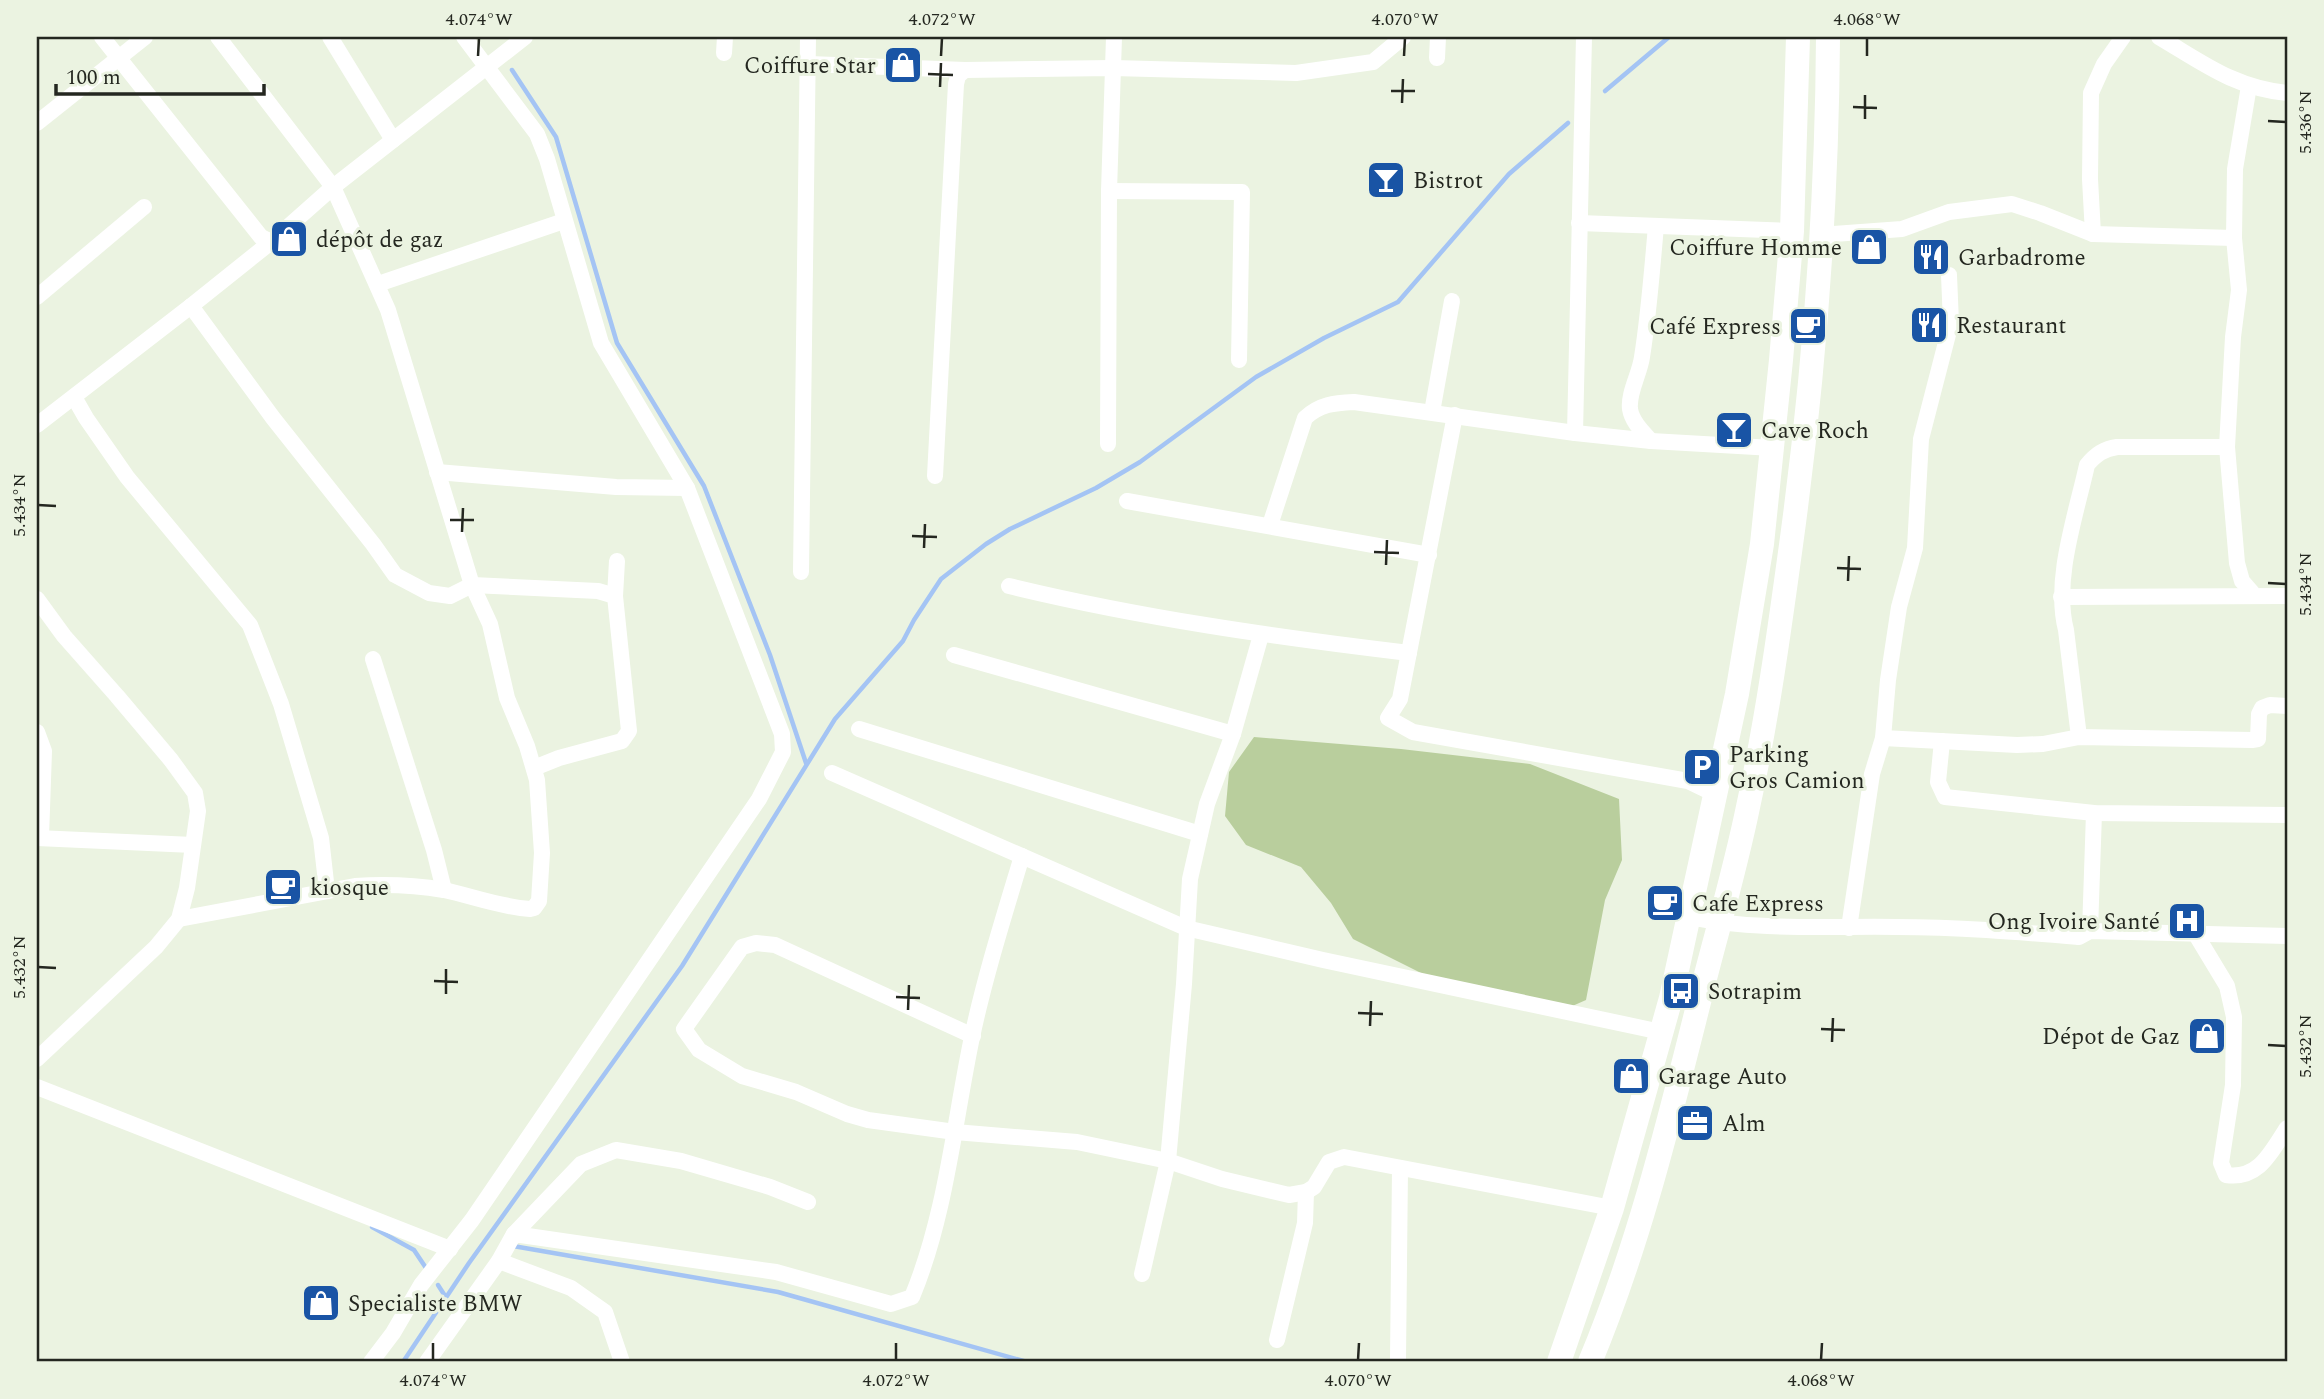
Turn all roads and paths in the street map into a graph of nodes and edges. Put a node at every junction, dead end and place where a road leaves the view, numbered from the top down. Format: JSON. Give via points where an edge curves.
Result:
{"nodes":[{"id":1,"x":102,"y":37,"type":"edge"},
{"id":2,"x":145,"y":37,"type":"edge"},
{"id":3,"x":218,"y":37,"type":"edge"},
{"id":4,"x":330,"y":37,"type":"edge"},
{"id":5,"x":464,"y":37,"type":"edge"},
{"id":6,"x":525,"y":37,"type":"edge"},
{"id":7,"x":808,"y":37,"type":"edge"},
{"id":8,"x":1114,"y":37,"type":"edge"},
{"id":9,"x":1404,"y":37,"type":"edge"},
{"id":10,"x":1438,"y":37,"type":"edge"},
{"id":11,"x":1584,"y":37,"type":"edge"},
{"id":12,"x":1798,"y":37,"type":"edge"},
{"id":13,"x":1828,"y":37,"type":"edge"},
{"id":14,"x":2123,"y":37,"type":"edge"},
{"id":15,"x":2159,"y":37,"type":"edge"},
{"id":16,"x":118,"y":58,"type":"junction"},
{"id":17,"x":1437,"y":58,"type":"dead end"},
{"id":18,"x":809,"y":64,"type":"junction"},
{"id":19,"x":485,"y":68,"type":"junction"},
{"id":20,"x":1113,"y":68,"type":"junction"},
{"id":21,"x":965,"y":71,"type":"junction"},
{"id":22,"x":2249,"y":86,"type":"junction"},
{"id":23,"x":2287,"y":93,"type":"edge"},
{"id":24,"x":37,"y":123,"type":"edge"},
{"id":25,"x":393,"y":140,"type":"junction"},
{"id":26,"x":332,"y":187,"type":"junction"},
{"id":27,"x":1109,"y":191,"type":"junction"},
{"id":28,"x":144,"y":207,"type":"dead end"},
{"id":29,"x":564,"y":221,"type":"junction"},
{"id":30,"x":1579,"y":223,"type":"junction"},
{"id":31,"x":1656,"y":226,"type":"junction"},
{"id":32,"x":1792,"y":231,"type":"junction"},
{"id":33,"x":2093,"y":234,"type":"junction"},
{"id":34,"x":1820,"y":235,"type":"junction"},
{"id":35,"x":2234,"y":238,"type":"junction"},
{"id":36,"x":271,"y":243,"type":"junction"},
{"id":37,"x":1949,"y":275,"type":"dead end"},
{"id":38,"x":377,"y":284,"type":"junction"},
{"id":39,"x":37,"y":297,"type":"edge"},
{"id":40,"x":1452,"y":301,"type":"dead end"},
{"id":41,"x":191,"y":306,"type":"junction"},
{"id":42,"x":1239,"y":360,"type":"dead end"},
{"id":43,"x":74,"y":397,"type":"junction"},
{"id":44,"x":1432,"y":412,"type":"junction"},
{"id":45,"x":1455,"y":415,"type":"junction"},
{"id":46,"x":37,"y":425,"type":"edge"},
{"id":47,"x":1574,"y":433,"type":"junction"},
{"id":48,"x":1651,"y":441,"type":"junction"},
{"id":49,"x":1108,"y":444,"type":"dead end"},
{"id":50,"x":2227,"y":447,"type":"junction"},
{"id":51,"x":1773,"y":448,"type":"junction"},
{"id":52,"x":437,"y":472,"type":"junction"},
{"id":53,"x":934,"y":476,"type":"dead end"},
{"id":54,"x":687,"y":488,"type":"junction"},
{"id":55,"x":1127,"y":500,"type":"dead end"},
{"id":56,"x":1270,"y":525,"type":"junction"},
{"id":57,"x":1429,"y":555,"type":"junction"},
{"id":58,"x":617,"y":561,"type":"dead end"},
{"id":59,"x":801,"y":572,"type":"dead end"},
{"id":60,"x":472,"y":585,"type":"junction"},
{"id":61,"x":1009,"y":586,"type":"dead end"},
{"id":62,"x":615,"y":596,"type":"junction"},
{"id":63,"x":2255,"y":596,"type":"junction"},
{"id":64,"x":2287,"y":596,"type":"edge"},
{"id":65,"x":2061,"y":597,"type":"junction"},
{"id":66,"x":37,"y":599,"type":"edge"},
{"id":67,"x":1261,"y":635,"type":"junction"},
{"id":68,"x":1409,"y":653,"type":"junction"},
{"id":69,"x":954,"y":654,"type":"dead end"},
{"id":70,"x":373,"y":659,"type":"dead end"},
{"id":71,"x":2287,"y":706,"type":"edge"},
{"id":72,"x":859,"y":729,"type":"dead end"},
{"id":73,"x":37,"y":732,"type":"edge"},
{"id":74,"x":1233,"y":734,"type":"junction"},
{"id":75,"x":2079,"y":737,"type":"junction"},
{"id":76,"x":1882,"y":738,"type":"junction"},
{"id":77,"x":1942,"y":741,"type":"junction"},
{"id":78,"x":534,"y":768,"type":"junction"},
{"id":79,"x":832,"y":773,"type":"dead end"},
{"id":80,"x":1715,"y":794,"type":"junction"},
{"id":81,"x":2094,"y":813,"type":"junction"},
{"id":82,"x":2287,"y":815,"type":"edge"},
{"id":83,"x":1200,"y":834,"type":"junction"},
{"id":84,"x":39,"y":838,"type":"edge"},
{"id":85,"x":193,"y":845,"type":"junction"},
{"id":86,"x":1022,"y":856,"type":"junction"},
{"id":87,"x":444,"y":890,"type":"junction"},
{"id":88,"x":327,"y":891,"type":"junction"},
{"id":89,"x":1689,"y":917,"type":"junction"},
{"id":90,"x":179,"y":919,"type":"junction"},
{"id":91,"x":1719,"y":923,"type":"junction"},
{"id":92,"x":1186,"y":928,"type":"junction"},
{"id":93,"x":1849,"y":928,"type":"junction"},
{"id":94,"x":2090,"y":931,"type":"junction"},
{"id":95,"x":2195,"y":933,"type":"junction"},
{"id":96,"x":2287,"y":936,"type":"edge"},
{"id":97,"x":1661,"y":1032,"type":"junction"},
{"id":98,"x":973,"y":1036,"type":"junction"},
{"id":99,"x":37,"y":1059,"type":"edge"},
{"id":100,"x":37,"y":1087,"type":"edge"},
{"id":101,"x":2287,"y":1128,"type":"edge"},
{"id":102,"x":955,"y":1132,"type":"junction"},
{"id":103,"x":1168,"y":1161,"type":"junction"},
{"id":104,"x":1400,"y":1168,"type":"junction"},
{"id":105,"x":1306,"y":1192,"type":"junction"},
{"id":106,"x":808,"y":1202,"type":"dead end"},
{"id":107,"x":1612,"y":1208,"type":"junction"},
{"id":108,"x":514,"y":1234,"type":"junction"},
{"id":109,"x":450,"y":1249,"type":"junction"},
{"id":110,"x":499,"y":1261,"type":"junction"},
{"id":111,"x":1142,"y":1274,"type":"dead end"},
{"id":112,"x":1277,"y":1340,"type":"dead end"},
{"id":113,"x":1398,"y":1360,"type":"dead end"},
{"id":114,"x":371,"y":1362,"type":"edge"},
{"id":115,"x":427,"y":1362,"type":"edge"},
{"id":116,"x":622,"y":1362,"type":"edge"},
{"id":117,"x":1559,"y":1362,"type":"edge"},
{"id":118,"x":1590,"y":1362,"type":"edge"}],
"edges":[{"from":1,"to":16,"type":"street"},
{"from":2,"to":16,"type":"street"},
{"from":3,"to":26,"type":"street"},
{"from":4,"to":25,"type":"street"},
{"from":5,"to":19,"type":"street"},
{"from":6,"to":19,"type":"street"},
{"from":7,"to":18,"type":"street"},
{"from":8,"to":20,"type":"street"},
{"from":9,"to":20,"type":"street","via":[[1373,62],[1296,73]]},
{"from":10,"to":17,"type":"street"},
{"from":11,"to":30,"type":"street"},
{"from":12,"to":32,"type":"main road"},
{"from":13,"to":34,"type":"main road"},
{"from":14,"to":33,"type":"street","via":[[2091,93]]},
{"from":15,"to":22,"type":"street","via":[[2228,79]]},
{"from":16,"to":24,"type":"street"},
{"from":16,"to":36,"type":"street","via":[[261,237]]},
{"from":18,"to":21,"type":"street"},
{"from":18,"to":59,"type":"street"},
{"from":19,"to":25,"type":"street"},
{"from":19,"to":29,"type":"street","via":[[537,134]]},
{"from":20,"to":21,"type":"street"},
{"from":20,"to":27,"type":"street"},
{"from":21,"to":53,"type":"street","via":[[956,84]]},
{"from":22,"to":23,"type":"street"},
{"from":22,"to":35,"type":"street","via":[[2235,169]]},
{"from":25,"to":26,"type":"street"},
{"from":26,"to":36,"type":"street"},
{"from":26,"to":38,"type":"street"},
{"from":27,"to":42,"type":"street","via":[[1242,192]]},
{"from":27,"to":49,"type":"street"},
{"from":28,"to":39,"type":"street"},
{"from":29,"to":38,"type":"street"},
{"from":29,"to":54,"type":"street","via":[[601,343]]},
{"from":30,"to":31,"type":"street"},
{"from":30,"to":47,"type":"street"},
{"from":31,"to":32,"type":"street"},
{"from":31,"to":48,"type":"street","via":[[1642,360],[1630,399],[1630,411]]},
{"from":32,"to":51,"type":"main road"},
{"from":33,"to":34,"type":"street","via":[[2012,204],[1949,212],[1902,229]]},
{"from":33,"to":35,"type":"street"},
{"from":34,"to":91,"type":"main road","via":[[1805,442],[1783,607],[1748,808]]},
{"from":35,"to":50,"type":"street","via":[[2239,290]]},
{"from":36,"to":41,"type":"street"},
{"from":37,"to":76,"type":"street","via":[[1951,323],[1921,439],[1915,548],[1899,607]]},
{"from":38,"to":52,"type":"street"},
{"from":40,"to":44,"type":"street"},
{"from":41,"to":43,"type":"street"},
{"from":41,"to":60,"type":"street","via":[[395,575],[419,588],[450,596]]},
{"from":43,"to":46,"type":"street"},
{"from":43,"to":88,"type":"street","via":[[127,477],[250,625],[281,704],[321,838]]},
{"from":44,"to":45,"type":"street"},
{"from":44,"to":56,"type":"street","via":[[1354,402],[1317,407],[1305,418],[1299,433]]},
{"from":45,"to":47,"type":"street"},
{"from":45,"to":57,"type":"street"},
{"from":47,"to":48,"type":"street"},
{"from":48,"to":51,"type":"street"},
{"from":50,"to":63,"type":"street","via":[[2237,563],[2242,581]]},
{"from":50,"to":65,"type":"street","via":[[2118,447],[2093,457],[2087,465]]},
{"from":51,"to":80,"type":"main road","via":[[1737,694]]},
{"from":52,"to":54,"type":"street","via":[[616,487]]},
{"from":52,"to":60,"type":"street"},
{"from":54,"to":109,"type":"street","via":[[782,733],[783,752],[759,799]]},
{"from":55,"to":56,"type":"street"},
{"from":56,"to":57,"type":"street"},
{"from":57,"to":68,"type":"street"},
{"from":58,"to":62,"type":"street"},
{"from":60,"to":62,"type":"street","via":[[597,591]]},
{"from":60,"to":78,"type":"street","via":[[490,624],[507,698]]},
{"from":61,"to":67,"type":"street","via":[[1076,603]]},
{"from":62,"to":78,"type":"street","via":[[629,731],[622,741]]},
{"from":63,"to":64,"type":"street"},
{"from":63,"to":65,"type":"street"},
{"from":65,"to":75,"type":"street"},
{"from":66,"to":85,"type":"street","via":[[195,793],[198,811]]},
{"from":67,"to":68,"type":"street"},
{"from":67,"to":74,"type":"street"},
{"from":68,"to":80,"type":"street","via":[[1399,699],[1388,718],[1413,732],[1688,781]]},
{"from":69,"to":74,"type":"street"},
{"from":70,"to":87,"type":"street"},
{"from":71,"to":75,"type":"street","via":[[2262,708],[2258,739],[2252,740]]},
{"from":72,"to":83,"type":"street"},
{"from":73,"to":84,"type":"street","via":[[44,751]]},
{"from":74,"to":83,"type":"street"},
{"from":75,"to":77,"type":"street","via":[[2017,745]]},
{"from":76,"to":77,"type":"street"},
{"from":76,"to":93,"type":"street","via":[[1872,774]]},
{"from":77,"to":81,"type":"street","via":[[1938,782],[1945,797]]},
{"from":78,"to":87,"type":"street","via":[[542,853],[537,906],[522,909]]},
{"from":79,"to":86,"type":"street"},
{"from":80,"to":89,"type":"main road"},
{"from":81,"to":82,"type":"street"},
{"from":81,"to":94,"type":"street"},
{"from":83,"to":92,"type":"street"},
{"from":84,"to":85,"type":"street"},
{"from":85,"to":90,"type":"street"},
{"from":86,"to":92,"type":"street"},
{"from":86,"to":98,"type":"street"},
{"from":87,"to":88,"type":"street","via":[[352,878]]},
{"from":88,"to":90,"type":"street"},
{"from":89,"to":91,"type":"street"},
{"from":89,"to":97,"type":"main road"},
{"from":90,"to":99,"type":"street","via":[[156,947]]},
{"from":91,"to":93,"type":"street"},
{"from":91,"to":118,"type":"main road","via":[[1654,1179]]},
{"from":92,"to":97,"type":"street"},
{"from":92,"to":103,"type":"street"},
{"from":93,"to":94,"type":"street","via":[[1972,928],[2078,937]]},
{"from":94,"to":95,"type":"street"},
{"from":95,"to":96,"type":"street"},
{"from":95,"to":101,"type":"street","via":[[2227,986],[2234,1017],[2233,1085],[2221,1163],[2227,1175],[2241,1177],[2262,1165]]},
{"from":97,"to":107,"type":"main road"},
{"from":98,"to":102,"type":"street"},
{"from":98,"to":102,"type":"street","via":[[775,945],[756,943],[742,947],[684,1029],[699,1050],[742,1076],[868,1120]]},
{"from":100,"to":109,"type":"street"},
{"from":102,"to":103,"type":"street","via":[[1077,1142]]},
{"from":102,"to":108,"type":"street","via":[[926,1264],[912,1297],[891,1304],[776,1272]]},
{"from":103,"to":105,"type":"street","via":[[1289,1195]]},
{"from":103,"to":111,"type":"street"},
{"from":104,"to":105,"type":"street","via":[[1336,1158]]},
{"from":104,"to":107,"type":"street"},
{"from":104,"to":113,"type":"street"},
{"from":105,"to":112,"type":"street","via":[[1305,1223]]},
{"from":106,"to":108,"type":"street","via":[[681,1161],[616,1150],[581,1164]]},
{"from":107,"to":117,"type":"main road"},
{"from":108,"to":110,"type":"street"},
{"from":109,"to":114,"type":"street"},
{"from":110,"to":115,"type":"street"},
{"from":110,"to":116,"type":"street","via":[[571,1288],[605,1312]]}]}
